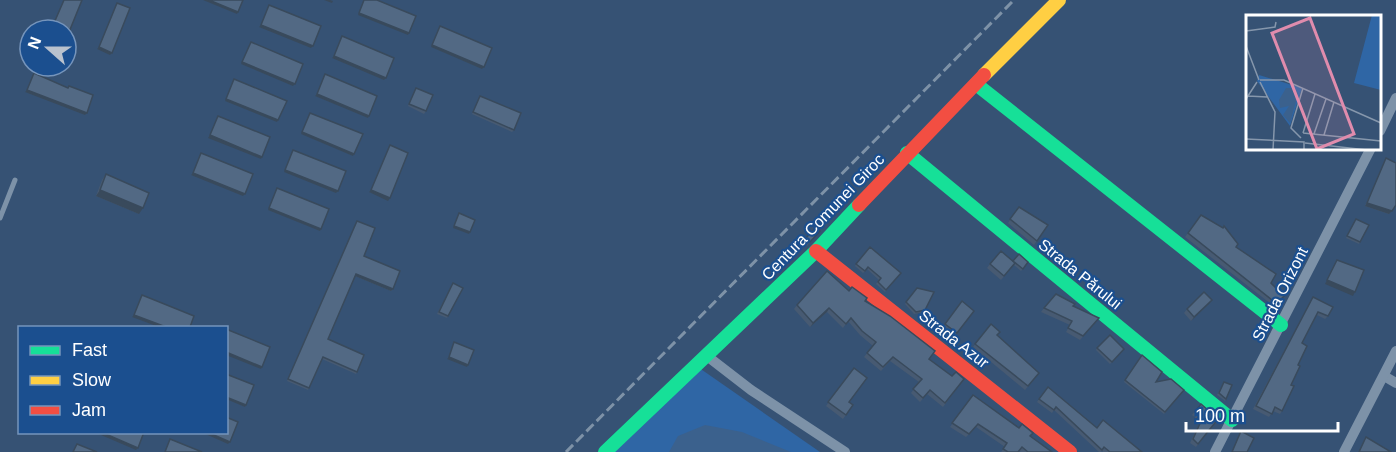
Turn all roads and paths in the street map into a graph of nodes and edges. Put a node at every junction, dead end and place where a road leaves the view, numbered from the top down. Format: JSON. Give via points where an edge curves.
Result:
{"nodes":[{"id":1,"x":1059,"y":0,"type":"edge"},
{"id":2,"x":976,"y":84,"type":"junction"},
{"id":3,"x":1396,"y":98,"type":"edge"},
{"id":4,"x":1381,"y":129,"type":"edge"},
{"id":5,"x":1370,"y":150,"type":"edge"},
{"id":6,"x":907,"y":153,"type":"junction"},
{"id":7,"x":15,"y":180,"type":"dead end"},
{"id":8,"x":0,"y":218,"type":"edge"},
{"id":9,"x":816,"y":251,"type":"junction"},
{"id":10,"x":1281,"y":325,"type":"junction"},
{"id":11,"x":1396,"y":351,"type":"edge"},
{"id":12,"x":707,"y":356,"type":"junction"},
{"id":13,"x":1384,"y":376,"type":"junction"},
{"id":14,"x":1396,"y":383,"type":"edge"},
{"id":15,"x":1232,"y":420,"type":"junction"},
{"id":16,"x":605,"y":452,"type":"edge"},
{"id":17,"x":845,"y":452,"type":"edge"},
{"id":18,"x":1070,"y":452,"type":"edge"},
{"id":19,"x":1215,"y":452,"type":"edge"},
{"id":20,"x":1344,"y":452,"type":"edge"}],
"edges":[{"from":1,"to":2,"type":"street","name":"Centura Comunei Giroc"},
{"from":2,"to":6,"type":"street","name":"Centura Comunei Giroc"},
{"from":2,"to":10,"type":"street"},
{"from":3,"to":4,"type":"street"},
{"from":5,"to":10,"type":"street","name":"Strada Orizont"},
{"from":6,"to":9,"type":"street","name":"Centura Comunei Giroc"},
{"from":6,"to":15,"type":"street","name":"Strada Părului"},
{"from":7,"to":8,"type":"lane"},
{"from":9,"to":12,"type":"street","name":"Centura Comunei Giroc"},
{"from":9,"to":18,"type":"street","name":"Strada Azur"},
{"from":10,"to":15,"type":"street","name":"Strada Orizont"},
{"from":11,"to":13,"type":"street"},
{"from":12,"to":16,"type":"street","name":"Centura Comunei Giroc"},
{"from":12,"to":17,"type":"street"},
{"from":13,"to":14,"type":"street"},
{"from":13,"to":20,"type":"street"},
{"from":15,"to":19,"type":"street","name":"Strada Orizont"}]}
